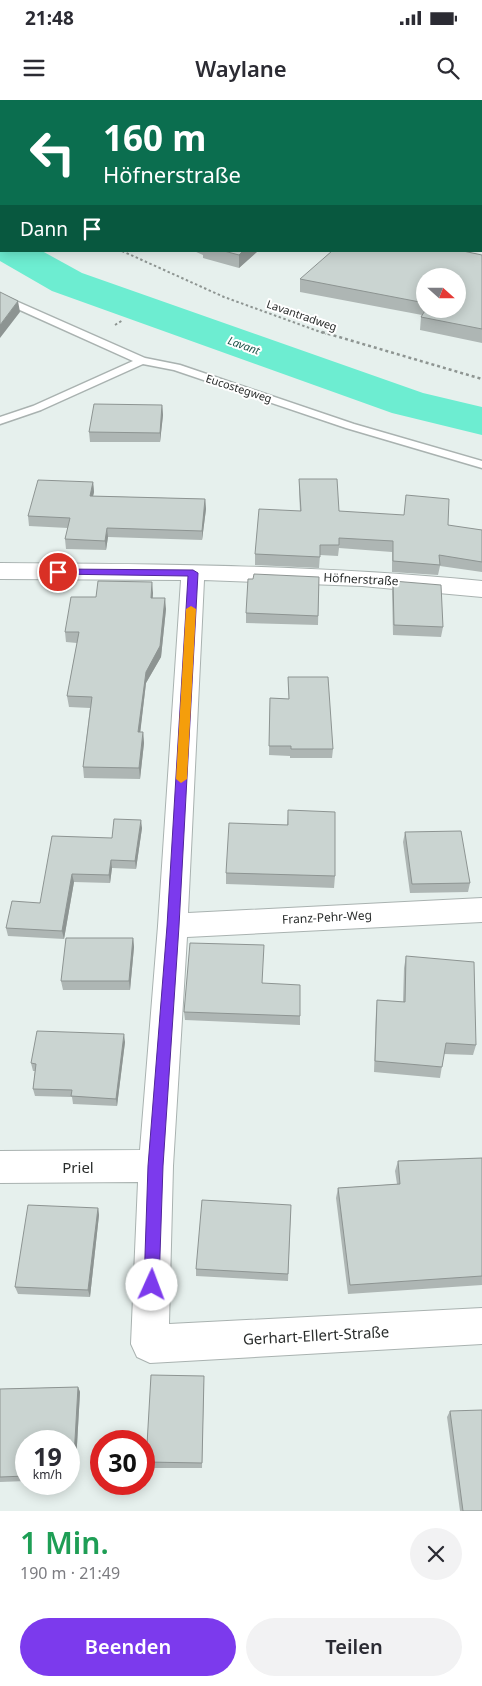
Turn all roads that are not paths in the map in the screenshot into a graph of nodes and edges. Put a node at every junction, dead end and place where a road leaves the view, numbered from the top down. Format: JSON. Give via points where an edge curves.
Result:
{"nodes":[{"id":1,"x":0,"y":297,"type":"edge"},
{"id":2,"x":142,"y":361,"type":"junction"},
{"id":3,"x":0,"y":421,"type":"edge"},
{"id":4,"x":482,"y":465,"type":"edge"},
{"id":5,"x":0,"y":571,"type":"edge"},
{"id":6,"x":193,"y":573,"type":"junction"},
{"id":7,"x":482,"y":589,"type":"edge"},
{"id":8,"x":482,"y":910,"type":"edge"},
{"id":9,"x":173,"y":926,"type":"junction"},
{"id":10,"x":156,"y":1166,"type":"junction"},
{"id":11,"x":0,"y":1167,"type":"edge"},
{"id":12,"x":482,"y":1326,"type":"edge"}],
"edges":[{"from":1,"to":2,"type":"lane","name":"Eucostegweg"},
{"from":2,"to":3,"type":"lane","via":[[38,408]]},
{"from":2,"to":4,"type":"lane","name":"Eucostegweg","via":[[176,367],[350,426]]},
{"from":5,"to":6,"type":"street","name":"Höfnerstraße"},
{"from":6,"to":7,"type":"street","name":"Höfnerstraße","via":[[418,582]]},
{"from":6,"to":9,"type":"street"},
{"from":8,"to":9,"type":"street","name":"Franz-Pehr-Weg"},
{"from":9,"to":10,"type":"street"},
{"from":10,"to":11,"type":"street","name":"Priel"},
{"from":10,"to":12,"type":"street","name":"Gerhart-Ellert-Straße","via":[[150,1344]]}]}
